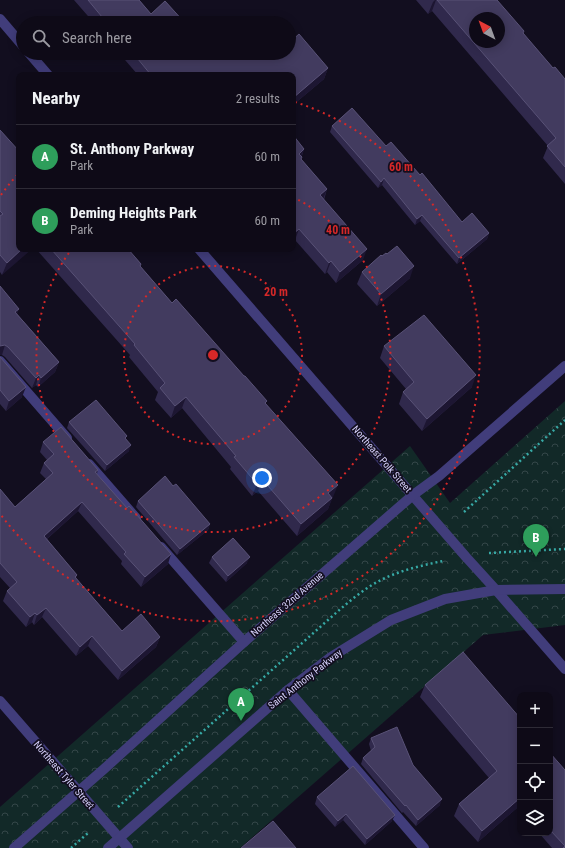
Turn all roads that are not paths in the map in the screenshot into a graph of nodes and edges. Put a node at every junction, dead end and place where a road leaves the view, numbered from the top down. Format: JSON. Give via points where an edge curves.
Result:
{"nodes":[{"id":1,"x":0,"y":19,"type":"edge"},
{"id":2,"x":16,"y":38,"type":"edge"},
{"id":3,"x":35,"y":60,"type":"edge"},
{"id":4,"x":45,"y":72,"type":"edge"},
{"id":5,"x":203,"y":252,"type":"edge"},
{"id":6,"x":0,"y":361,"type":"edge"},
{"id":7,"x":565,"y":366,"type":"edge"},
{"id":8,"x":72,"y":444,"type":"edge"},
{"id":9,"x":82,"y":456,"type":"edge"},
{"id":10,"x":413,"y":495,"type":"junction"},
{"id":11,"x":144,"y":527,"type":"edge"},
{"id":12,"x":154,"y":539,"type":"edge"},
{"id":13,"x":565,"y":589,"type":"edge"},
{"id":14,"x":496,"y":590,"type":"junction"},
{"id":15,"x":244,"y":642,"type":"junction"},
{"id":16,"x":565,"y":670,"type":"edge"},
{"id":17,"x":288,"y":690,"type":"junction"},
{"id":18,"x":0,"y":701,"type":"edge"},
{"id":19,"x":78,"y":791,"type":"junction"},
{"id":20,"x":119,"y":838,"type":"junction"},
{"id":21,"x":14,"y":848,"type":"edge"},
{"id":22,"x":108,"y":848,"type":"edge"},
{"id":23,"x":128,"y":848,"type":"edge"},
{"id":24,"x":424,"y":848,"type":"edge"}],
"edges":[{"from":1,"to":2,"type":"street"},
{"from":3,"to":4,"type":"street"},
{"from":5,"to":10,"type":"street","name":"Northeast Polk Street"},
{"from":6,"to":8,"type":"street"},
{"from":7,"to":10,"type":"street","name":"Northeast 32nd Avenue","via":[[439,476]]},
{"from":9,"to":11,"type":"street"},
{"from":10,"to":14,"type":"street","name":"Northeast Polk Street"},
{"from":10,"to":15,"type":"street","name":"Northeast 32nd Avenue"},
{"from":12,"to":15,"type":"street"},
{"from":13,"to":14,"type":"street","name":"Saint Anthony Parkway"},
{"from":14,"to":16,"type":"street","name":"Northeast Polk Street"},
{"from":14,"to":17,"type":"street","name":"Saint Anthony Parkway","via":[[445,598],[391,620],[331,657]]},
{"from":15,"to":19,"type":"street","name":"Northeast 32nd Avenue"},
{"from":17,"to":20,"type":"street","name":"Saint Anthony Parkway"},
{"from":17,"to":24,"type":"street"},
{"from":18,"to":19,"type":"street","name":"Northeast Tyler Street"},
{"from":19,"to":20,"type":"street","name":"Northeast Tyler Street"},
{"from":19,"to":21,"type":"street","name":"Northeast 32nd Avenue"},
{"from":20,"to":22,"type":"street","name":"Saint Anthony Parkway"},
{"from":20,"to":23,"type":"street","name":"Northeast Tyler Street"}]}
